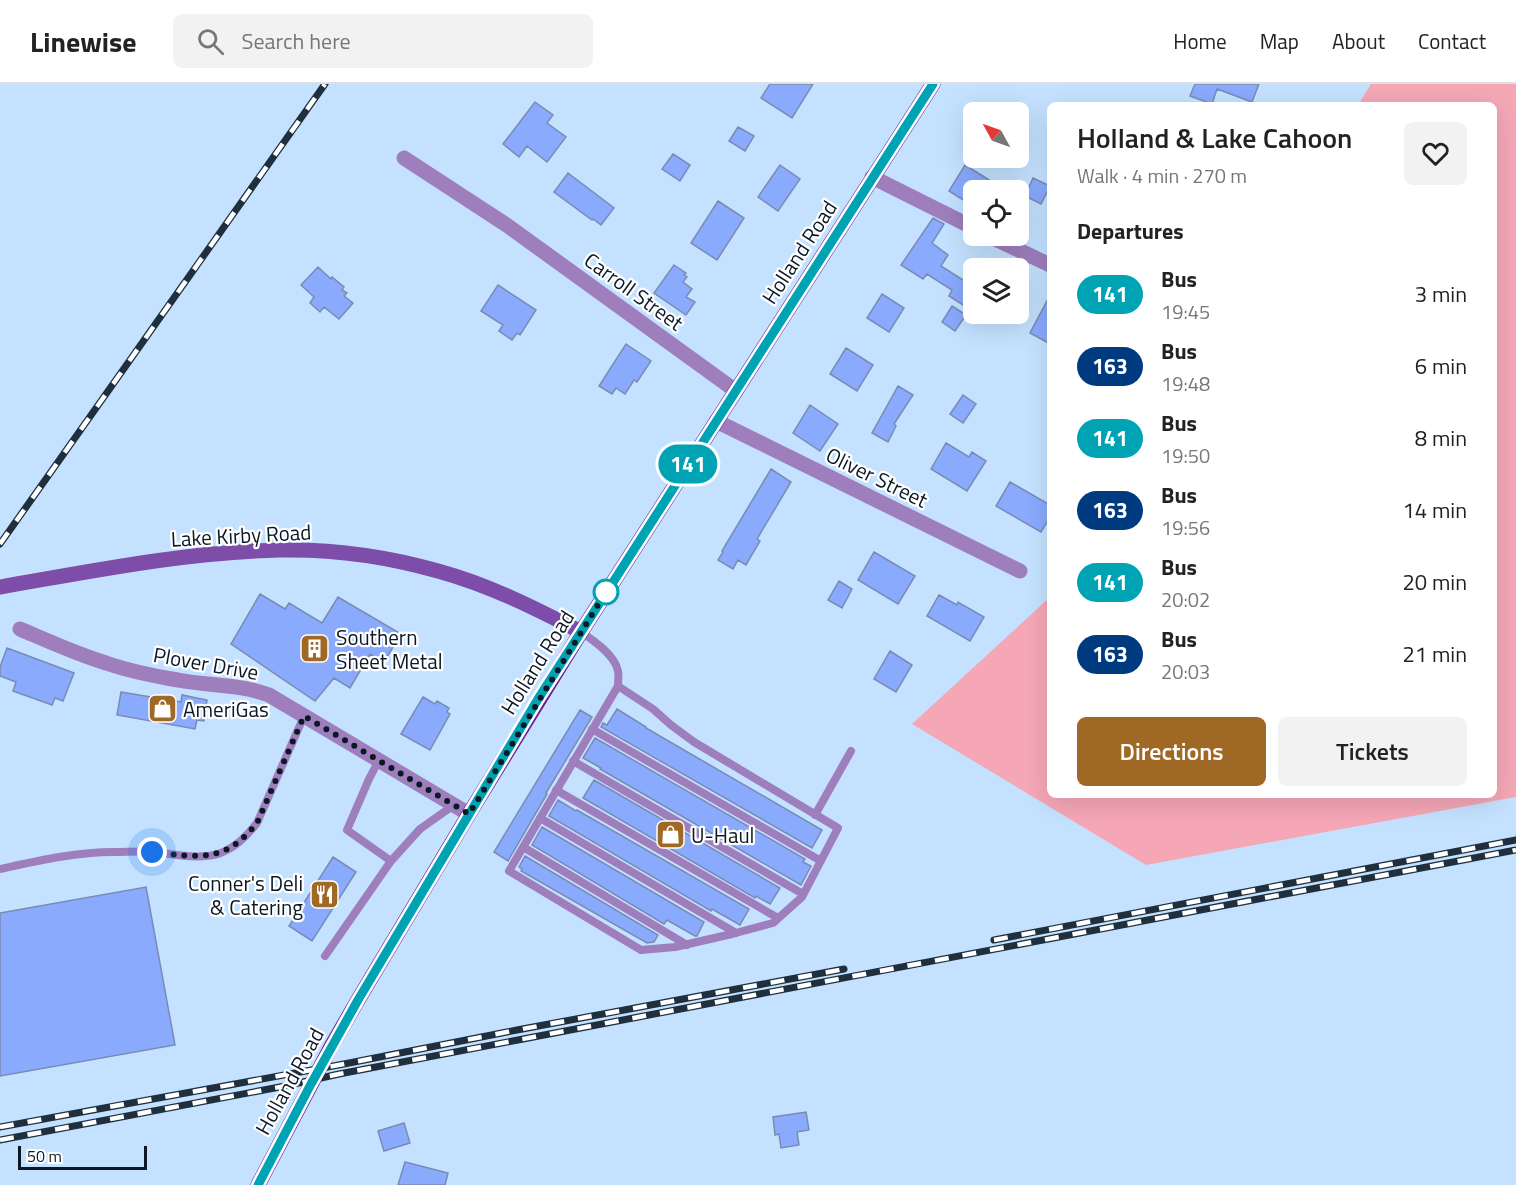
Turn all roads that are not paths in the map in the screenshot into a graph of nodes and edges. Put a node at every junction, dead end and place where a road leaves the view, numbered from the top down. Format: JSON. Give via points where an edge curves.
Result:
{"nodes":[{"id":1,"x":933,"y":84,"type":"edge"},
{"id":2,"x":405,"y":158,"type":"dead end"},
{"id":3,"x":872,"y":177,"type":"junction"},
{"id":4,"x":963,"y":222,"type":"edge"},
{"id":5,"x":1011,"y":246,"type":"edge"},
{"id":6,"x":1047,"y":263,"type":"edge"},
{"id":7,"x":736,"y":391,"type":"junction"},
{"id":8,"x":716,"y":421,"type":"junction"},
{"id":9,"x":1020,"y":571,"type":"dead end"},
{"id":10,"x":0,"y":587,"type":"edge"},
{"id":11,"x":20,"y":628,"type":"dead end"},
{"id":12,"x":581,"y":632,"type":"junction"},
{"id":13,"x":618,"y":686,"type":"junction"},
{"id":14,"x":304,"y":716,"type":"junction"},
{"id":15,"x":592,"y":729,"type":"junction"},
{"id":16,"x":852,"y":751,"type":"dead end"},
{"id":17,"x":379,"y":760,"type":"junction"},
{"id":18,"x":573,"y":761,"type":"junction"},
{"id":19,"x":556,"y":790,"type":"junction"},
{"id":20,"x":454,"y":805,"type":"junction"},
{"id":21,"x":469,"y":814,"type":"junction"},
{"id":22,"x":815,"y":815,"type":"junction"},
{"id":23,"x":540,"y":818,"type":"junction"},
{"id":24,"x":523,"y":847,"type":"junction"},
{"id":25,"x":392,"y":861,"type":"junction"},
{"id":26,"x":821,"y":861,"type":"junction"},
{"id":27,"x":0,"y":868,"type":"edge"},
{"id":28,"x":803,"y":894,"type":"junction"},
{"id":29,"x":778,"y":918,"type":"junction"},
{"id":30,"x":736,"y":933,"type":"junction"},
{"id":31,"x":687,"y":945,"type":"junction"},
{"id":32,"x":325,"y":956,"type":"dead end"},
{"id":33,"x":258,"y":1185,"type":"edge"}],
"edges":[{"from":1,"to":3,"type":"main road","name":"Holland Road"},
{"from":2,"to":7,"type":"street","name":"Carroll Street","via":[[508,226]]},
{"from":3,"to":4,"type":"street"},
{"from":3,"to":7,"type":"main road","name":"Holland Road"},
{"from":5,"to":6,"type":"street"},
{"from":7,"to":8,"type":"main road","name":"Holland Road"},
{"from":8,"to":9,"type":"street","name":"Oliver Street"},
{"from":8,"to":12,"type":"main road","name":"Holland Road"},
{"from":10,"to":12,"type":"street","name":"Lake Kirby Road","via":[[227,552],[326,551],[388,560],[477,583]]},
{"from":11,"to":14,"type":"street","name":"Plover Drive","via":[[106,664],[188,682],[254,690]]},
{"from":12,"to":13,"type":"lane","via":[[607,652],[618,669]]},
{"from":12,"to":21,"type":"main road","name":"Holland Road"},
{"from":13,"to":15,"type":"lane"},
{"from":13,"to":22,"type":"lane","via":[[694,742]]},
{"from":14,"to":17,"type":"street","name":"Plover Drive"},
{"from":14,"to":27,"type":"lane","via":[[257,823],[233,847],[197,857],[152,852],[69,855]]},
{"from":15,"to":18,"type":"lane"},
{"from":15,"to":26,"type":"lane"},
{"from":16,"to":22,"type":"lane"},
{"from":17,"to":20,"type":"street","name":"Plover Drive"},
{"from":17,"to":25,"type":"lane","via":[[346,830]]},
{"from":18,"to":19,"type":"lane"},
{"from":18,"to":28,"type":"lane"},
{"from":19,"to":23,"type":"lane"},
{"from":19,"to":29,"type":"lane"},
{"from":20,"to":21,"type":"street","name":"Plover Drive"},
{"from":20,"to":25,"type":"lane","via":[[420,829]]},
{"from":21,"to":33,"type":"main road","name":"Holland Road","via":[[342,1027]]},
{"from":22,"to":26,"type":"lane","via":[[838,828]]},
{"from":23,"to":24,"type":"lane"},
{"from":23,"to":30,"type":"lane"},
{"from":24,"to":31,"type":"lane"},
{"from":24,"to":31,"type":"lane","via":[[509,871],[642,950]]},
{"from":25,"to":32,"type":"lane"},
{"from":26,"to":28,"type":"lane"},
{"from":28,"to":29,"type":"lane"},
{"from":29,"to":30,"type":"lane","via":[[773,923]]},
{"from":30,"to":31,"type":"lane"}]}
